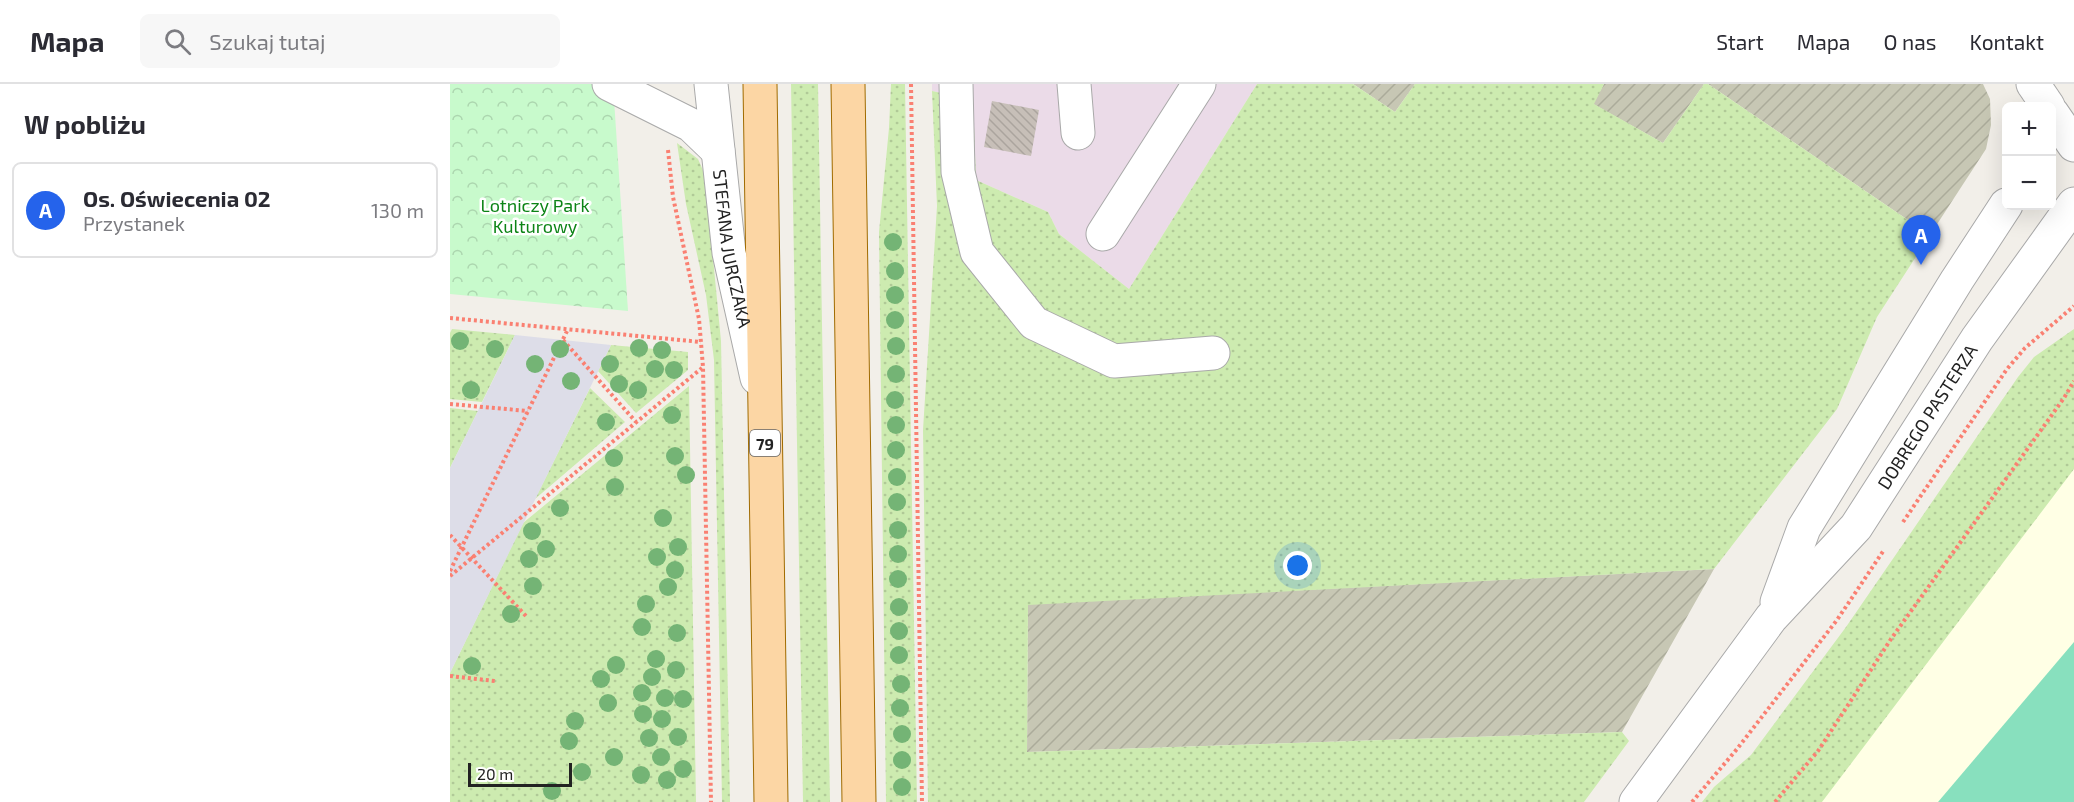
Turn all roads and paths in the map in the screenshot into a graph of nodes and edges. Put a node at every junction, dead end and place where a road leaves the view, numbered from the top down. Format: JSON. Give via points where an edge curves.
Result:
{"nodes":[{"id":1,"x":609,"y":84,"type":"edge"},
{"id":2,"x":711,"y":84,"type":"edge"},
{"id":3,"x":760,"y":84,"type":"edge"},
{"id":4,"x":848,"y":84,"type":"edge"},
{"id":5,"x":911,"y":84,"type":"edge"},
{"id":6,"x":956,"y":84,"type":"edge"},
{"id":7,"x":1074,"y":84,"type":"edge"},
{"id":8,"x":1199,"y":84,"type":"edge"},
{"id":9,"x":2033,"y":84,"type":"edge"},
{"id":10,"x":2045,"y":102,"type":"edge"},
{"id":11,"x":663,"y":110,"type":"junction"},
{"id":12,"x":1078,"y":133,"type":"dead end"},
{"id":13,"x":718,"y":152,"type":"junction"},
{"id":14,"x":2074,"y":204,"type":"edge"},
{"id":15,"x":2004,"y":210,"type":"edge"},
{"id":16,"x":1103,"y":234,"type":"dead end"},
{"id":17,"x":450,"y":318,"type":"edge"},
{"id":18,"x":568,"y":329,"type":"junction"},
{"id":19,"x":563,"y":340,"type":"junction"},
{"id":20,"x":701,"y":342,"type":"junction"},
{"id":21,"x":1213,"y":353,"type":"dead end"},
{"id":22,"x":703,"y":367,"type":"junction"},
{"id":23,"x":2074,"y":381,"type":"edge"},
{"id":24,"x":450,"y":404,"type":"edge"},
{"id":25,"x":528,"y":411,"type":"junction"},
{"id":26,"x":765,"y":413,"type":"junction"},
{"id":27,"x":636,"y":422,"type":"junction"},
{"id":28,"x":450,"y":535,"type":"edge"},
{"id":29,"x":461,"y":547,"type":"junction"},
{"id":30,"x":471,"y":558,"type":"junction"},
{"id":31,"x":450,"y":571,"type":"edge"},
{"id":32,"x":450,"y":576,"type":"edge"},
{"id":33,"x":526,"y":616,"type":"dead end"},
{"id":34,"x":1771,"y":618,"type":"junction"},
{"id":35,"x":450,"y":676,"type":"edge"},
{"id":36,"x":495,"y":681,"type":"dead end"},
{"id":37,"x":1737,"y":749,"type":"dead end"},
{"id":38,"x":711,"y":802,"type":"edge"},
{"id":39,"x":771,"y":802,"type":"edge"},
{"id":40,"x":859,"y":802,"type":"edge"},
{"id":41,"x":922,"y":802,"type":"edge"},
{"id":42,"x":1636,"y":802,"type":"edge"},
{"id":43,"x":1692,"y":802,"type":"edge"},
{"id":44,"x":1775,"y":802,"type":"edge"}],
"edges":[{"from":1,"to":11,"type":"street"},
{"from":2,"to":13,"type":"street","name":"STEFANA JURCZAKA"},
{"from":3,"to":26,"type":"main road","number":"79"},
{"from":4,"to":40,"type":"main road"},
{"from":5,"to":41,"type":"path"},
{"from":6,"to":21,"type":"street","via":[[958,172],[976,252],[1034,323],[1114,362]]},
{"from":7,"to":12,"type":"street"},
{"from":8,"to":16,"type":"street"},
{"from":9,"to":10,"type":"street"},
{"from":11,"to":13,"type":"street","via":[[691,125]]},
{"from":11,"to":20,"type":"path","via":[[673,197]]},
{"from":13,"to":26,"type":"street","name":"STEFANA JURCZAKA","via":[[729,253]]},
{"from":14,"to":34,"type":"street","name":"DOBREGO PASTERZA","via":[[1977,339],[1856,527]]},
{"from":15,"to":34,"type":"street","name":"DOBREGO PASTERZA","via":[[1804,528]]},
{"from":17,"to":18,"type":"path"},
{"from":18,"to":19,"type":"path"},
{"from":18,"to":20,"type":"path"},
{"from":19,"to":25,"type":"path"},
{"from":19,"to":27,"type":"path"},
{"from":20,"to":22,"type":"path"},
{"from":22,"to":27,"type":"path"},
{"from":22,"to":38,"type":"path"},
{"from":23,"to":44,"type":"path","via":[[1891,639],[1818,751]]},
{"from":24,"to":25,"type":"path"},
{"from":25,"to":29,"type":"path"},
{"from":26,"to":39,"type":"main road","number":"79"},
{"from":27,"to":30,"type":"path"},
{"from":28,"to":29,"type":"path"},
{"from":29,"to":30,"type":"path"},
{"from":29,"to":31,"type":"path"},
{"from":30,"to":32,"type":"path"},
{"from":30,"to":33,"type":"path"},
{"from":34,"to":42,"type":"street","name":"DOBREGO PASTERZA"},
{"from":35,"to":36,"type":"path"},
{"from":37,"to":43,"type":"path"}]}
